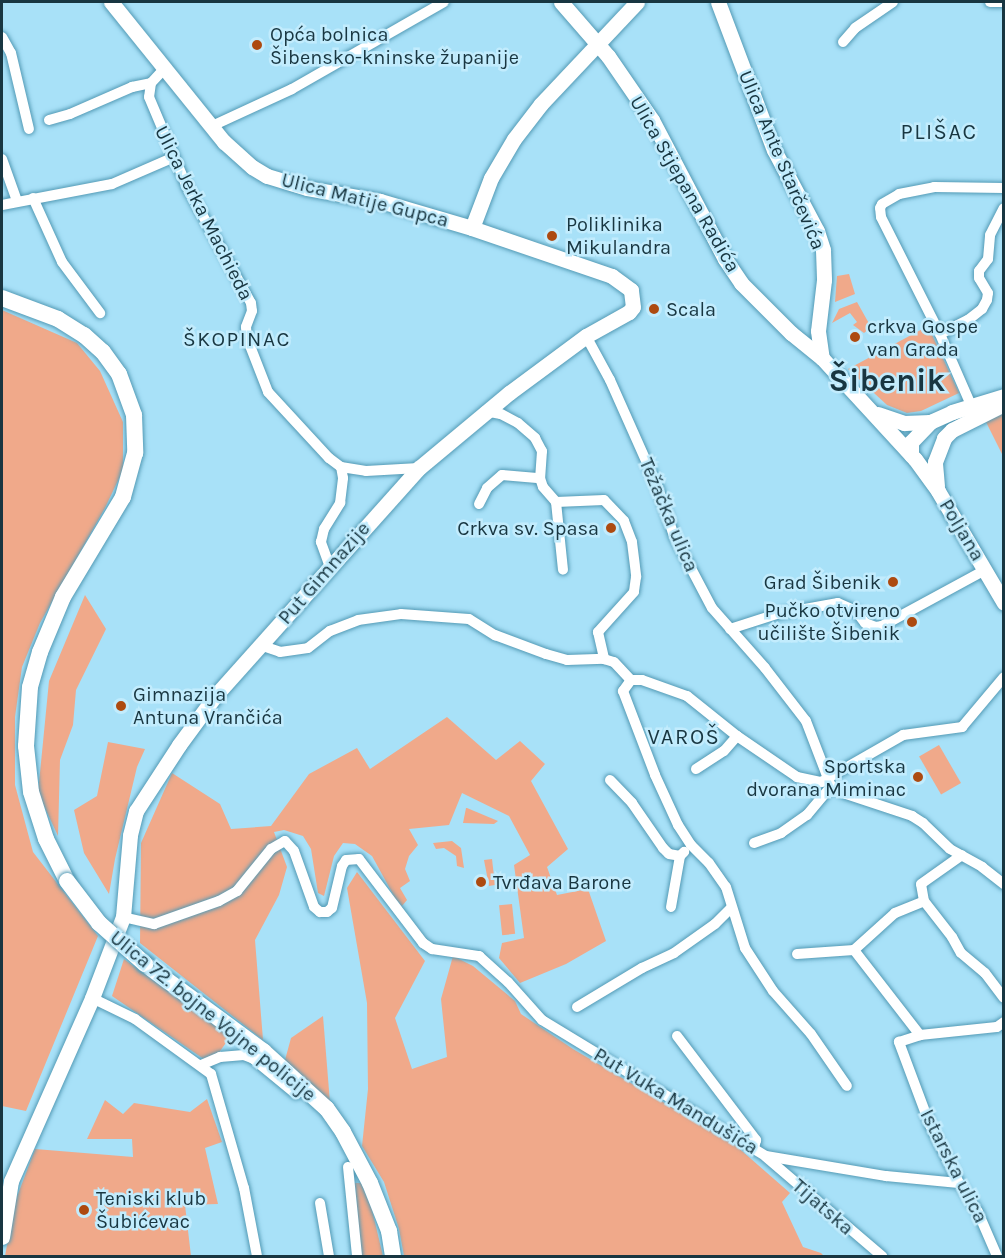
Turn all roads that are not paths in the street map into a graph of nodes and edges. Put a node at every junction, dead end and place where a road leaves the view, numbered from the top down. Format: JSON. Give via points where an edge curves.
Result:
{"nodes":[{"id":1,"x":111,"y":2,"type":"edge"},
{"id":2,"x":444,"y":2,"type":"edge"},
{"id":3,"x":561,"y":2,"type":"edge"},
{"id":4,"x":637,"y":2,"type":"edge"},
{"id":5,"x":718,"y":2,"type":"edge"},
{"id":6,"x":893,"y":2,"type":"edge"},
{"id":7,"x":990,"y":2,"type":"edge"},
{"id":8,"x":1002,"y":2,"type":"edge"},
{"id":9,"x":2,"y":37,"type":"edge"},
{"id":10,"x":843,"y":42,"type":"dead end"},
{"id":11,"x":598,"y":43,"type":"junction"},
{"id":12,"x":165,"y":68,"type":"junction"},
{"id":13,"x":151,"y":83,"type":"junction"},
{"id":14,"x":49,"y":120,"type":"dead end"},
{"id":15,"x":212,"y":126,"type":"junction"},
{"id":16,"x":29,"y":129,"type":"dead end"},
{"id":17,"x":172,"y":158,"type":"junction"},
{"id":18,"x":2,"y":159,"type":"edge"},
{"id":19,"x":1004,"y":188,"type":"edge"},
{"id":20,"x":33,"y":198,"type":"junction"},
{"id":21,"x":17,"y":201,"type":"junction"},
{"id":22,"x":2,"y":205,"type":"edge"},
{"id":23,"x":1004,"y":208,"type":"edge"},
{"id":24,"x":472,"y":228,"type":"junction"},
{"id":25,"x":2,"y":298,"type":"edge"},
{"id":26,"x":633,"y":307,"type":"joint"},
{"id":27,"x":100,"y":313,"type":"dead end"},
{"id":28,"x":819,"y":321,"type":"junction"},
{"id":29,"x":940,"y":334,"type":"junction"},
{"id":30,"x":793,"y":335,"type":"junction"},
{"id":31,"x":586,"y":336,"type":"junction"},
{"id":32,"x":822,"y":358,"type":"junction"},
{"id":33,"x":1004,"y":396,"type":"edge"},
{"id":34,"x":1004,"y":404,"type":"edge"},
{"id":35,"x":971,"y":405,"type":"junction"},
{"id":36,"x":486,"y":411,"type":"junction"},
{"id":37,"x":877,"y":416,"type":"junction"},
{"id":38,"x":930,"y":422,"type":"junction"},
{"id":39,"x":947,"y":434,"type":"junction"},
{"id":40,"x":907,"y":447,"type":"junction"},
{"id":41,"x":341,"y":466,"type":"junction"},
{"id":42,"x":419,"y":468,"type":"junction"},
{"id":43,"x":540,"y":478,"type":"junction"},
{"id":44,"x":938,"y":491,"type":"junction"},
{"id":45,"x":556,"y":502,"type":"junction"},
{"id":46,"x":479,"y":504,"type":"dead end"},
{"id":47,"x":330,"y":567,"type":"junction"},
{"id":48,"x":563,"y":570,"type":"dead end"},
{"id":49,"x":985,"y":570,"type":"junction"},
{"id":50,"x":1004,"y":603,"type":"edge"},
{"id":51,"x":730,"y":629,"type":"junction"},
{"id":52,"x":260,"y":645,"type":"junction"},
{"id":53,"x":604,"y":659,"type":"junction"},
{"id":54,"x":1004,"y":677,"type":"edge"},
{"id":55,"x":631,"y":680,"type":"junction"},
{"id":56,"x":737,"y":736,"type":"junction"},
{"id":57,"x":696,"y":769,"type":"dead end"},
{"id":58,"x":610,"y":780,"type":"dead end"},
{"id":59,"x":829,"y":782,"type":"junction"},
{"id":60,"x":754,"y":843,"type":"dead end"},
{"id":61,"x":691,"y":846,"type":"junction"},
{"id":62,"x":962,"y":855,"type":"junction"},
{"id":63,"x":680,"y":856,"type":"junction"},
{"id":64,"x":1004,"y":884,"type":"edge"},
{"id":65,"x":924,"y":901,"type":"junction"},
{"id":66,"x":671,"y":907,"type":"dead end"},
{"id":67,"x":731,"y":908,"type":"junction"},
{"id":68,"x":123,"y":917,"type":"junction"},
{"id":69,"x":854,"y":950,"type":"junction"},
{"id":70,"x":797,"y":954,"type":"dead end"},
{"id":71,"x":92,"y":998,"type":"junction"},
{"id":72,"x":1004,"y":998,"type":"edge"},
{"id":73,"x":577,"y":1007,"type":"dead end"},
{"id":74,"x":1004,"y":1022,"type":"edge"},
{"id":75,"x":920,"y":1035,"type":"junction"},
{"id":76,"x":677,"y":1036,"type":"dead end"},
{"id":77,"x":201,"y":1065,"type":"junction"},
{"id":78,"x":847,"y":1086,"type":"dead end"},
{"id":79,"x":296,"y":1094,"type":"dead end"},
{"id":80,"x":754,"y":1148,"type":"junction"},
{"id":81,"x":766,"y":1156,"type":"junction"},
{"id":82,"x":348,"y":1167,"type":"dead end"},
{"id":83,"x":959,"y":1183,"type":"junction"},
{"id":84,"x":320,"y":1203,"type":"dead end"},
{"id":85,"x":2,"y":1237,"type":"edge"},
{"id":86,"x":357,"y":1256,"type":"edge"},
{"id":87,"x":257,"y":1257,"type":"edge"},
{"id":88,"x":329,"y":1257,"type":"edge"},
{"id":89,"x":393,"y":1257,"type":"edge"},
{"id":90,"x":882,"y":1257,"type":"edge"},
{"id":91,"x":997,"y":1257,"type":"edge"}],
"edges":[{"from":1,"to":12,"type":"street","name":"Ulica Matije Gupca"},
{"from":2,"to":15,"type":"street","via":[[292,89]]},
{"from":3,"to":11,"type":"street","name":"Ulica Stjepana Radića"},
{"from":4,"to":11,"type":"street"},
{"from":5,"to":28,"type":"street","name":"Ulica Ante Starčevića","via":[[771,144],[824,250]]},
{"from":6,"to":10,"type":"street","via":[[855,28]]},
{"from":7,"to":8,"type":"street"},
{"from":9,"to":16,"type":"street","via":[[11,53]]},
{"from":11,"to":24,"type":"street","via":[[514,139],[491,178]]},
{"from":11,"to":30,"type":"street","name":"Ulica Stjepana Radića","via":[[652,120],[741,283]]},
{"from":12,"to":13,"type":"street"},
{"from":12,"to":15,"type":"street","name":"Ulica Matije Gupca"},
{"from":13,"to":14,"type":"street"},
{"from":13,"to":17,"type":"street","name":"Ulica Jerka Machieda","via":[[148,97]]},
{"from":15,"to":24,"type":"street","name":"Ulica Matije Gupca","via":[[238,157],[267,176],[307,188],[381,201]]},
{"from":17,"to":20,"type":"street","via":[[112,184]]},
{"from":17,"to":41,"type":"street","name":"Ulica Jerka Machieda","via":[[251,303],[247,338],[268,392]]},
{"from":18,"to":21,"type":"street"},
{"from":19,"to":29,"type":"street","via":[[934,187],[899,194],[882,204],[882,217]]},
{"from":20,"to":21,"type":"street"},
{"from":20,"to":27,"type":"street","via":[[62,262]]},
{"from":21,"to":22,"type":"street"},
{"from":23,"to":29,"type":"street","via":[[992,227],[988,259],[979,271],[987,300],[968,320]]},
{"from":24,"to":26,"type":"street","name":"Ulica Matije Gupca","via":[[612,276],[631,290]]},
{"from":25,"to":89,"type":"main road","name":"Ulica 72. bojne Vojne policije","bridge":true,"via":[[58,319],[84,334],[119,374],[134,415],[135,453],[123,497],[63,597],[30,687],[26,746],[31,792],[46,839],[67,881],[99,923],[145,964],[262,1051],[327,1109],[370,1183],[389,1231]]},
{"from":26,"to":31,"type":"street","name":"Put Gimnazije"},
{"from":28,"to":30,"type":"street","via":[[811,333]]},
{"from":28,"to":32,"type":"street","name":"Ulica Ante Starčevića"},
{"from":29,"to":35,"type":"street"},
{"from":30,"to":32,"type":"street","name":"Ulica Stjepana Radića"},
{"from":31,"to":36,"type":"street","name":"Put Gimnazije"},
{"from":31,"to":51,"type":"street","name":"Težačka ulica","via":[[658,488],[674,536],[711,608]]},
{"from":32,"to":37,"type":"street","name":"Ulica Stjepana Radića"},
{"from":33,"to":35,"type":"street"},
{"from":34,"to":39,"type":"street"},
{"from":35,"to":38,"type":"street"},
{"from":36,"to":42,"type":"street","name":"Put Gimnazije"},
{"from":36,"to":43,"type":"street","via":[[518,423],[535,438],[542,451]]},
{"from":37,"to":38,"type":"street","via":[[898,422]]},
{"from":37,"to":40,"type":"street","name":"Poljana"},
{"from":38,"to":40,"type":"street"},
{"from":39,"to":40,"type":"street"},
{"from":39,"to":44,"type":"street","name":"Poljana","via":[[935,462]]},
{"from":40,"to":44,"type":"street","name":"Poljana"},
{"from":41,"to":42,"type":"street","via":[[366,471]]},
{"from":41,"to":47,"type":"street","via":[[344,478],[340,503],[321,542]]},
{"from":42,"to":47,"type":"street","name":"Put Gimnazije"},
{"from":43,"to":45,"type":"street"},
{"from":43,"to":46,"type":"street","via":[[502,475],[487,488]]},
{"from":44,"to":49,"type":"street","name":"Poljana"},
{"from":45,"to":48,"type":"street"},
{"from":45,"to":53,"type":"street","via":[[604,500],[624,521],[632,542],[634,592],[598,632]]},
{"from":47,"to":52,"type":"street","name":"Put Gimnazije"},
{"from":49,"to":50,"type":"street","name":"Poljana"},
{"from":49,"to":51,"type":"street","via":[[882,626],[865,623],[856,611],[838,603],[777,614]]},
{"from":51,"to":59,"type":"street","name":"Težačka ulica","via":[[806,721]]},
{"from":52,"to":53,"type":"street","via":[[267,650],[308,648],[330,631],[358,620],[400,614],[470,619],[495,635],[567,660]]},
{"from":52,"to":68,"type":"street","name":"Put Gimnazije","via":[[215,696],[136,811],[130,835]]},
{"from":53,"to":55,"type":"street","via":[[614,662]]},
{"from":54,"to":59,"type":"street","via":[[962,727],[903,735]]},
{"from":55,"to":56,"type":"street","via":[[642,680],[687,696]]},
{"from":55,"to":61,"type":"street","via":[[622,691],[664,797]]},
{"from":56,"to":57,"type":"street","via":[[724,751]]},
{"from":56,"to":59,"type":"street","via":[[797,777]]},
{"from":58,"to":63,"type":"street","via":[[632,803],[663,848]]},
{"from":59,"to":60,"type":"street","via":[[807,815],[781,833]]},
{"from":59,"to":62,"type":"street","via":[[846,794],[912,816]]},
{"from":61,"to":63,"type":"street"},
{"from":61,"to":67,"type":"street","via":[[726,888]]},
{"from":62,"to":64,"type":"street"},
{"from":62,"to":65,"type":"street","via":[[921,884]]},
{"from":63,"to":66,"type":"street"},
{"from":65,"to":69,"type":"street","via":[[895,913]]},
{"from":65,"to":72,"type":"street","via":[[961,953],[985,973]]},
{"from":67,"to":73,"type":"street","via":[[674,952]]},
{"from":67,"to":78,"type":"street","via":[[745,948],[773,991],[811,1034]]},
{"from":68,"to":71,"type":"street","name":"Put Gimnazije"},
{"from":68,"to":80,"type":"street","name":"Put Vuka Mandušića","via":[[154,924],[219,901],[237,891],[271,849],[285,841],[294,851],[314,907],[320,912],[332,908],[346,860],[359,859],[423,943],[432,949],[472,953],[542,1020]]},
{"from":69,"to":70,"type":"street"},
{"from":69,"to":75,"type":"street"},
{"from":71,"to":77,"type":"street","via":[[135,1019]]},
{"from":71,"to":85,"type":"street","name":"Put Gimnazije","via":[[10,1181]]},
{"from":74,"to":75,"type":"street","via":[[997,1028]]},
{"from":75,"to":83,"type":"street","name":"Istarska ulica","via":[[899,1042],[930,1125]]},
{"from":76,"to":80,"type":"street","via":[[756,1140]]},
{"from":77,"to":79,"type":"street","via":[[210,1059],[244,1055]]},
{"from":77,"to":87,"type":"street","via":[[213,1080],[244,1188]]},
{"from":80,"to":81,"type":"street","name":"Put Vuka Mandušića"},
{"from":81,"to":83,"type":"street","name":"Put Vuka Mandušića","via":[[886,1176]]},
{"from":81,"to":90,"type":"street","name":"Tijatska"},
{"from":82,"to":86,"type":"street"},
{"from":83,"to":91,"type":"street","name":"Istarska ulica","via":[[978,1212]]},
{"from":84,"to":88,"type":"street"}]}
